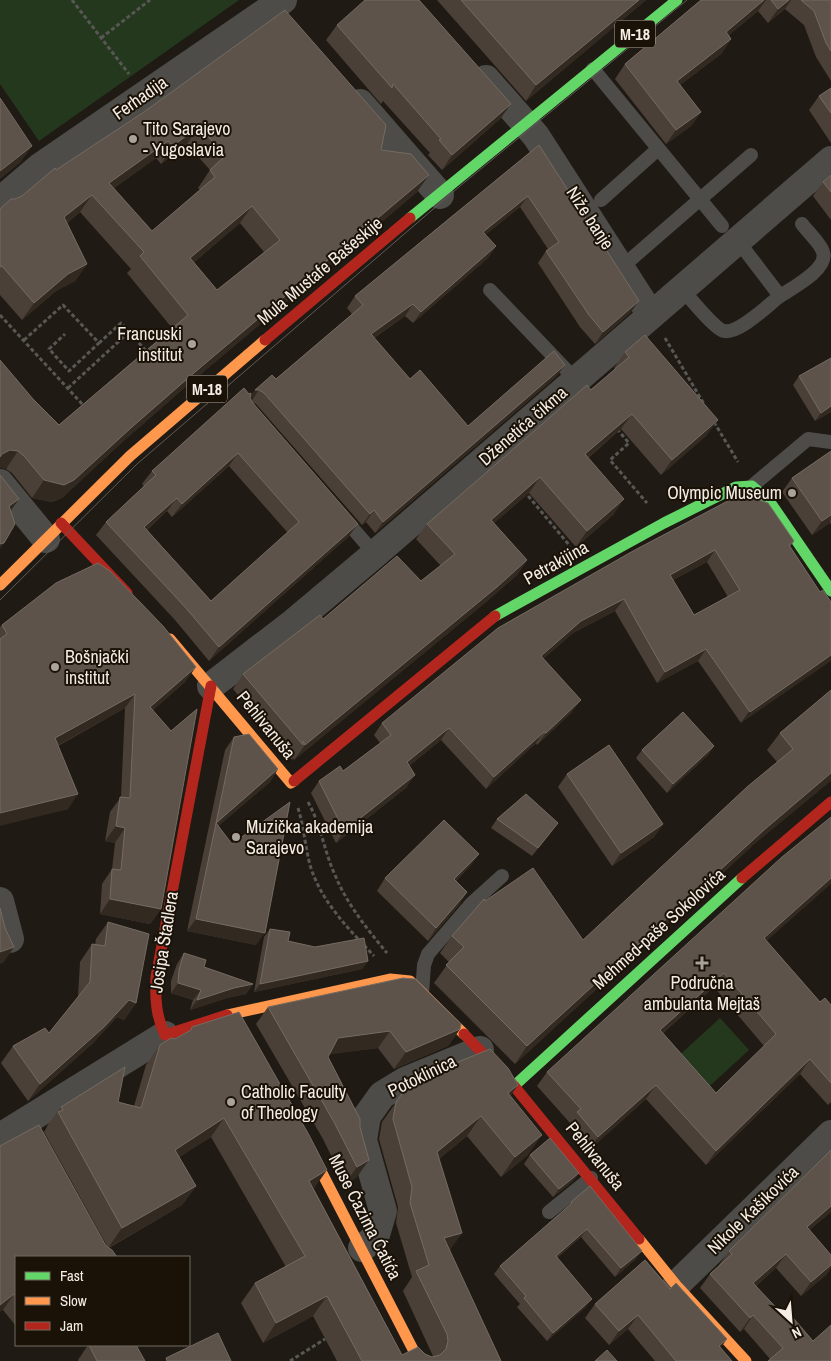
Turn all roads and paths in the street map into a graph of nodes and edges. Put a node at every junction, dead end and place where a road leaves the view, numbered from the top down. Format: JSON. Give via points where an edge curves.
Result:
{"nodes":[{"id":1,"x":72,"y":0,"type":"edge"},
{"id":2,"x":150,"y":0,"type":"edge"},
{"id":3,"x":677,"y":0,"type":"edge"},
{"id":4,"x":279,"y":2,"type":"edge"},
{"id":5,"x":294,"y":27,"type":"edge"},
{"id":6,"x":101,"y":38,"type":"junction"},
{"id":7,"x":468,"y":58,"type":"edge"},
{"id":8,"x":593,"y":68,"type":"junction"},
{"id":9,"x":345,"y":86,"type":"edge"},
{"id":10,"x":144,"y":94,"type":"junction"},
{"id":11,"x":526,"y":124,"type":"junction"},
{"id":12,"x":26,"y":143,"type":"edge"},
{"id":13,"x":658,"y":149,"type":"junction"},
{"id":14,"x":751,"y":155,"type":"dead end"},
{"id":15,"x":831,"y":160,"type":"edge"},
{"id":16,"x":41,"y":166,"type":"junction"},
{"id":17,"x":440,"y":194,"type":"junction"},
{"id":18,"x":601,"y":200,"type":"dead end"},
{"id":19,"x":700,"y":200,"type":"junction"},
{"id":20,"x":0,"y":201,"type":"edge"},
{"id":21,"x":802,"y":224,"type":"dead end"},
{"id":22,"x":730,"y":234,"type":"junction"},
{"id":23,"x":622,"y":268,"type":"junction"},
{"id":24,"x":682,"y":289,"type":"junction"},
{"id":25,"x":490,"y":290,"type":"dead end"},
{"id":26,"x":780,"y":296,"type":"junction"},
{"id":27,"x":0,"y":315,"type":"edge"},
{"id":28,"x":651,"y":315,"type":"junction"},
{"id":29,"x":129,"y":332,"type":"junction"},
{"id":30,"x":65,"y":334,"type":"dead end"},
{"id":31,"x":24,"y":340,"type":"junction"},
{"id":32,"x":98,"y":344,"type":"junction"},
{"id":33,"x":150,"y":354,"type":"edge"},
{"id":34,"x":576,"y":380,"type":"junction"},
{"id":35,"x":68,"y":388,"type":"junction"},
{"id":36,"x":86,"y":408,"type":"edge"},
{"id":37,"x":707,"y":409,"type":"edge"},
{"id":38,"x":712,"y":418,"type":"edge"},
{"id":39,"x":611,"y":422,"type":"edge"},
{"id":40,"x":831,"y":442,"type":"edge"},
{"id":41,"x":0,"y":483,"type":"edge"},
{"id":42,"x":519,"y":485,"type":"edge"},
{"id":43,"x":752,"y":486,"type":"junction"},
{"id":44,"x":331,"y":503,"type":"edge"},
{"id":45,"x":664,"y":523,"type":"junction"},
{"id":46,"x":53,"y":531,"type":"junction"},
{"id":47,"x":376,"y":554,"type":"junction"},
{"id":48,"x":586,"y":566,"type":"junction"},
{"id":49,"x":0,"y":585,"type":"edge"},
{"id":50,"x":831,"y":591,"type":"edge"},
{"id":51,"x":136,"y":602,"type":"edge"},
{"id":52,"x":164,"y":631,"type":"edge"},
{"id":53,"x":211,"y":686,"type":"junction"},
{"id":54,"x":292,"y":783,"type":"junction"},
{"id":55,"x":831,"y":802,"type":"edge"},
{"id":56,"x":502,"y":876,"type":"dead end"},
{"id":57,"x":0,"y":901,"type":"edge"},
{"id":58,"x":365,"y":926,"type":"dead end"},
{"id":59,"x":10,"y":940,"type":"edge"},
{"id":60,"x":390,"y":980,"type":"junction"},
{"id":61,"x":422,"y":993,"type":"junction"},
{"id":62,"x":165,"y":1036,"type":"junction"},
{"id":63,"x":480,"y":1050,"type":"junction"},
{"id":64,"x":514,"y":1086,"type":"junction"},
{"id":65,"x":300,"y":1131,"type":"edge"},
{"id":66,"x":831,"y":1134,"type":"edge"},
{"id":67,"x":0,"y":1137,"type":"edge"},
{"id":68,"x":591,"y":1178,"type":"junction"},
{"id":69,"x":549,"y":1212,"type":"dead end"},
{"id":70,"x":362,"y":1248,"type":"junction"},
{"id":71,"x":676,"y":1285,"type":"junction"},
{"id":72,"x":325,"y":1339,"type":"dead end"},
{"id":73,"x":290,"y":1361,"type":"edge"},
{"id":74,"x":419,"y":1361,"type":"edge"},
{"id":75,"x":746,"y":1361,"type":"edge"}],
"edges":[{"from":1,"to":6,"type":"path"},
{"from":2,"to":6,"type":"path"},
{"from":3,"to":8,"type":"street","name":"Mula Mustafe Bašeskije","number":"M-18"},
{"from":4,"to":5,"type":"street"},
{"from":4,"to":10,"type":"street","name":"Ferhadija"},
{"from":6,"to":10,"type":"path"},
{"from":7,"to":11,"type":"street","name":"Niže banje"},
{"from":8,"to":11,"type":"street","name":"Mula Mustafe Bašeskije","number":"M-18"},
{"from":8,"to":13,"type":"lane"},
{"from":9,"to":17,"type":"street"},
{"from":10,"to":16,"type":"street","name":"Ferhadija"},
{"from":11,"to":17,"type":"street","name":"Mula Mustafe Bašeskije","number":"M-18"},
{"from":11,"to":23,"type":"street","name":"Niže banje"},
{"from":12,"to":16,"type":"street"},
{"from":13,"to":18,"type":"lane"},
{"from":13,"to":19,"type":"lane"},
{"from":14,"to":19,"type":"lane"},
{"from":15,"to":22,"type":"street","name":"Dženetića čikma"},
{"from":16,"to":20,"type":"street","name":"Ferhadija"},
{"from":17,"to":46,"type":"street","name":"Mula Mustafe Bašeskije","number":"M-18","via":[[193,401],[130,456]]},
{"from":19,"to":22,"type":"lane"},
{"from":19,"to":23,"type":"lane"},
{"from":21,"to":26,"type":"lane","via":[[823,251],[824,260],[820,269]]},
{"from":22,"to":24,"type":"street","name":"Dženetića čikma"},
{"from":22,"to":26,"type":"lane"},
{"from":23,"to":28,"type":"street","name":"Niže banje"},
{"from":24,"to":26,"type":"lane","via":[[724,331],[737,329]]},
{"from":24,"to":28,"type":"street","name":"Dženetića čikma"},
{"from":25,"to":34,"type":"lane"},
{"from":27,"to":31,"type":"path"},
{"from":28,"to":34,"type":"street","name":"Dženetića čikma"},
{"from":28,"to":37,"type":"path"},
{"from":29,"to":32,"type":"path","via":[[121,323]]},
{"from":29,"to":33,"type":"path"},
{"from":29,"to":35,"type":"path"},
{"from":30,"to":32,"type":"path","via":[[49,349],[69,371]]},
{"from":31,"to":32,"type":"path","via":[[63,304]]},
{"from":31,"to":35,"type":"path"},
{"from":34,"to":47,"type":"street","name":"Dženetića čikma"},
{"from":35,"to":36,"type":"path"},
{"from":38,"to":43,"type":"path"},
{"from":39,"to":45,"type":"path","via":[[629,443],[610,460]]},
{"from":40,"to":43,"type":"lane","via":[[808,439]]},
{"from":41,"to":46,"type":"street"},
{"from":42,"to":48,"type":"path"},
{"from":43,"to":45,"type":"street","name":"Petrakijina","via":[[736,487]]},
{"from":43,"to":50,"type":"street","via":[[770,502]]},
{"from":44,"to":47,"type":"lane"},
{"from":45,"to":48,"type":"street","name":"Petrakijina"},
{"from":46,"to":49,"type":"street","name":"Mula Mustafe Bašeskije","number":"M-18"},
{"from":46,"to":51,"type":"street"},
{"from":47,"to":53,"type":"street","name":"Dženetića čikma"},
{"from":48,"to":54,"type":"street","name":"Petrakijina","via":[[493,617]]},
{"from":52,"to":53,"type":"street","name":"Pehlivanuša"},
{"from":53,"to":54,"type":"street","name":"Pehlivanuša"},
{"from":53,"to":62,"type":"street","name":"Josipa Štadlera","via":[[156,977],[158,1022]]},
{"from":54,"to":58,"type":"path","name":"Pehlivanuša","via":[[312,810],[335,875]]},
{"from":54,"to":60,"type":"path","name":"Pehlivanuša","via":[[310,865],[322,894],[341,921],[378,960]]},
{"from":55,"to":64,"type":"street","name":"Mehmed-paše Sokolovića","via":[[762,859]]},
{"from":56,"to":61,"type":"lane","via":[[428,954]]},
{"from":57,"to":59,"type":"street"},
{"from":60,"to":61,"type":"street","name":"Pehlivanuša","via":[[410,981]]},
{"from":60,"to":62,"type":"street"},
{"from":61,"to":63,"type":"street","name":"Pehlivanuša"},
{"from":62,"to":67,"type":"street","via":[[30,1127]]},
{"from":63,"to":64,"type":"street","name":"Pehlivanuša"},
{"from":63,"to":70,"type":"street","name":"Potoklinica","via":[[405,1081],[382,1095],[366,1116],[363,1140],[383,1211],[375,1238]]},
{"from":64,"to":68,"type":"street","name":"Pehlivanuša"},
{"from":65,"to":70,"type":"street","name":"Muse Ćazima Ćatića"},
{"from":66,"to":71,"type":"street","name":"Nikole Kašikovića"},
{"from":68,"to":69,"type":"lane"},
{"from":68,"to":71,"type":"street","name":"Pehlivanuša"},
{"from":70,"to":74,"type":"street","name":"Muse Ćazima Ćatića"},
{"from":71,"to":75,"type":"street","name":"Pehlivanuša"},
{"from":72,"to":73,"type":"path"}]}
